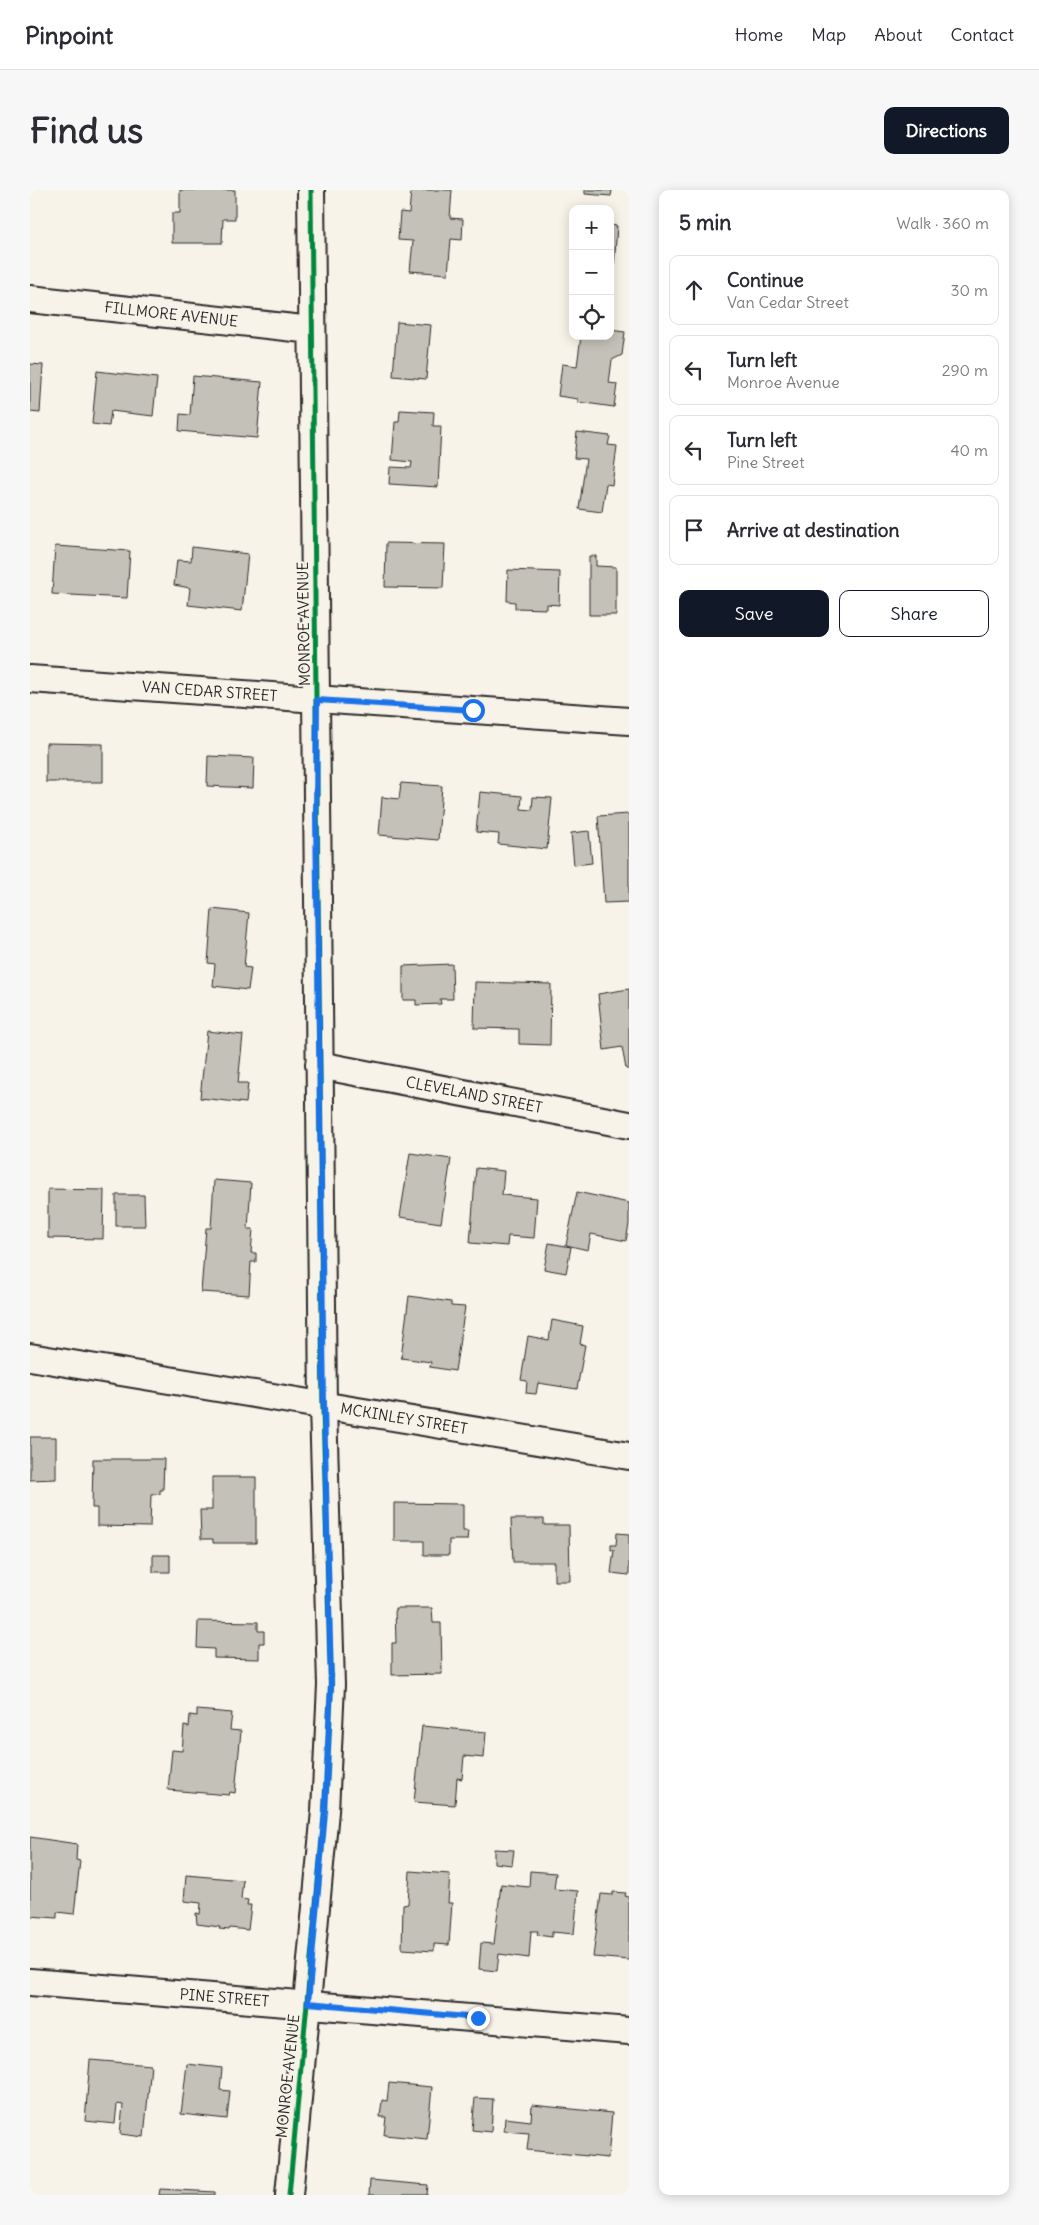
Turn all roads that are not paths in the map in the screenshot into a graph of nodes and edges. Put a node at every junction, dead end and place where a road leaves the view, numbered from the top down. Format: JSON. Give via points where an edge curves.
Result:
{"nodes":[{"id":1,"x":311,"y":190,"type":"edge"},
{"id":2,"x":30,"y":299,"type":"edge"},
{"id":3,"x":312,"y":330,"type":"junction"},
{"id":4,"x":30,"y":679,"type":"edge"},
{"id":5,"x":317,"y":700,"type":"junction"},
{"id":6,"x":629,"y":721,"type":"edge"},
{"id":7,"x":319,"y":1065,"type":"junction"},
{"id":8,"x":629,"y":1125,"type":"edge"},
{"id":9,"x":30,"y":1357,"type":"edge"},
{"id":10,"x":324,"y":1406,"type":"junction"},
{"id":11,"x":629,"y":1456,"type":"edge"},
{"id":12,"x":30,"y":1982,"type":"edge"},
{"id":13,"x":308,"y":2003,"type":"junction"},
{"id":14,"x":629,"y":2031,"type":"edge"},
{"id":15,"x":289,"y":2195,"type":"edge"}],
"edges":[{"from":1,"to":3,"type":"street","name":"MONROE AVENUE"},
{"from":2,"to":3,"type":"street","name":"FILLMORE AVENUE"},
{"from":3,"to":5,"type":"street","name":"MONROE AVENUE"},
{"from":4,"to":5,"type":"street","name":"VAN CEDAR STREET"},
{"from":5,"to":6,"type":"street","name":"VAN CEDAR STREET"},
{"from":5,"to":7,"type":"street","name":"MONROE AVENUE"},
{"from":7,"to":8,"type":"street","name":"CLEVELAND STREET"},
{"from":7,"to":10,"type":"street","name":"MONROE AVENUE"},
{"from":9,"to":10,"type":"street","name":"MCKINLEY STREET"},
{"from":10,"to":11,"type":"street","name":"MCKINLEY STREET"},
{"from":10,"to":13,"type":"street","name":"MONROE AVENUE","via":[[331,1685],[325,1811]]},
{"from":12,"to":13,"type":"street","name":"PINE STREET"},
{"from":13,"to":14,"type":"street","name":"PINE STREET"},
{"from":13,"to":15,"type":"street","name":"MONROE AVENUE"}]}
